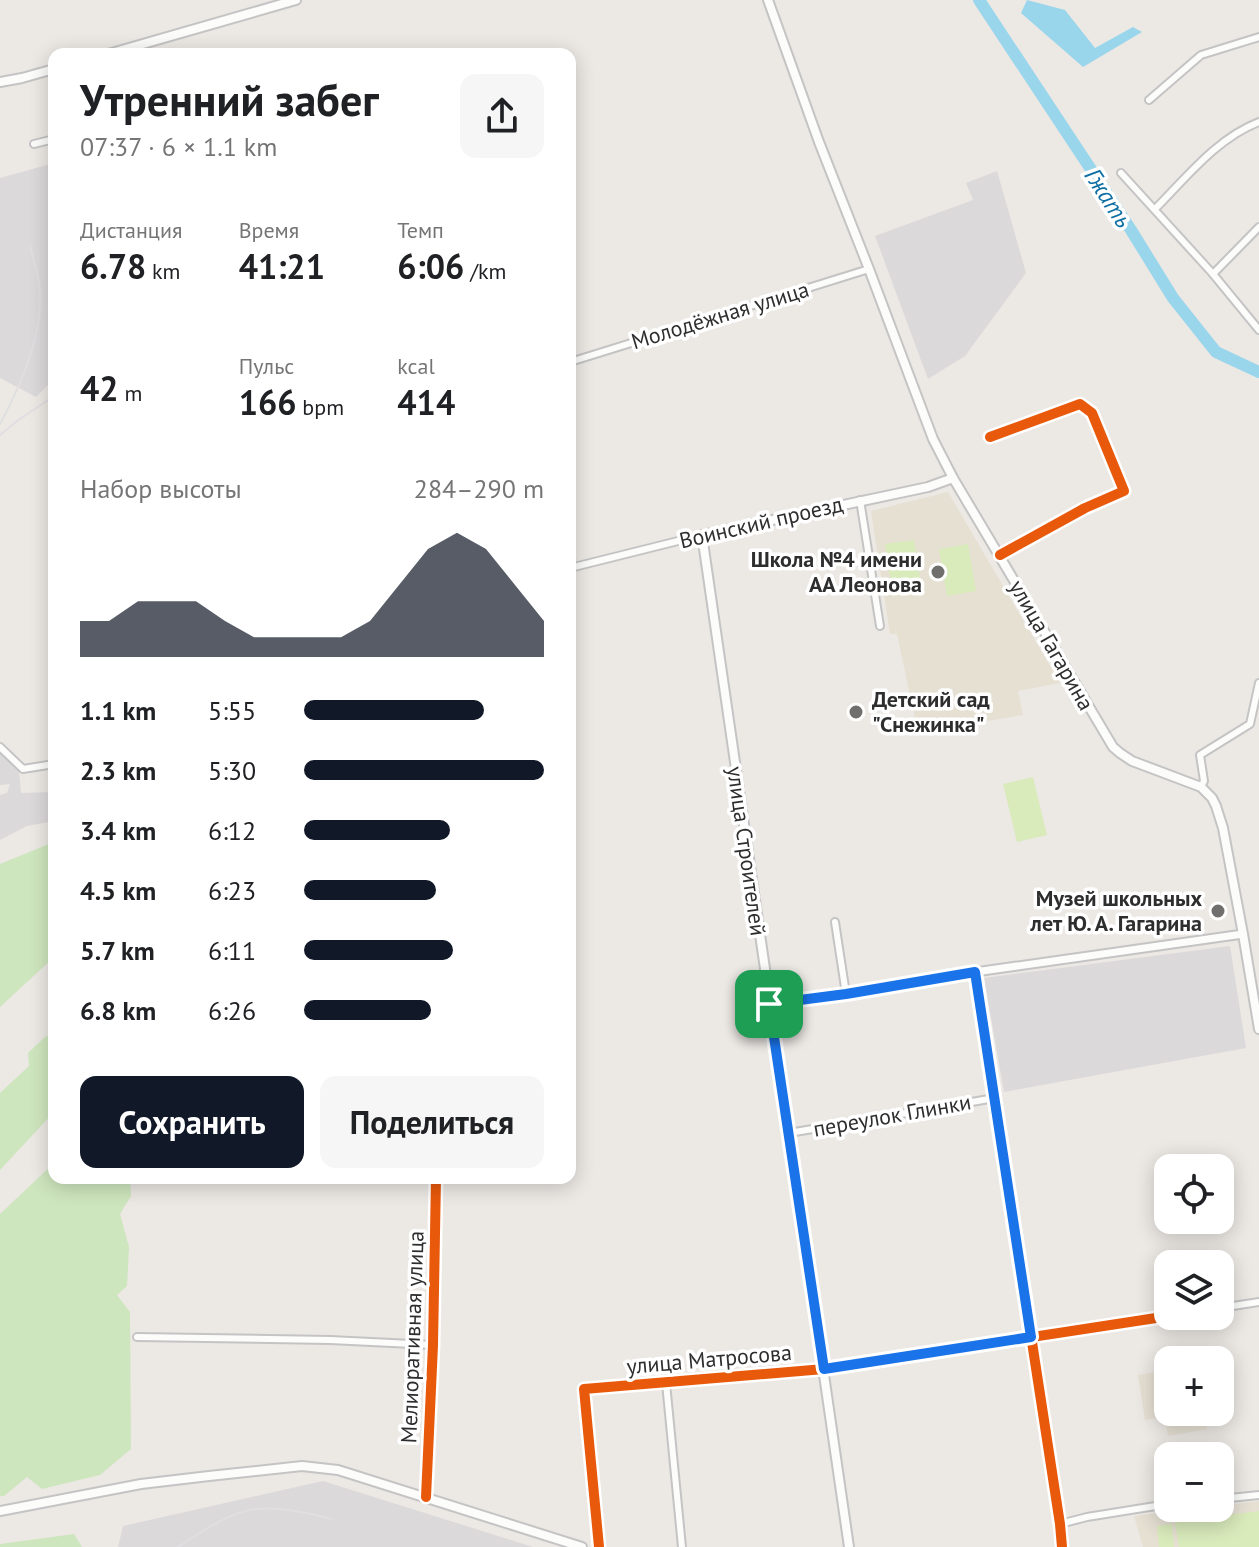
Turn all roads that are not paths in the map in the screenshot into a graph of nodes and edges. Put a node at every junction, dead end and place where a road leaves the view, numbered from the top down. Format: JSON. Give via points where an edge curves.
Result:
{"nodes":[{"id":1,"x":296,"y":0,"type":"edge"},
{"id":2,"x":768,"y":0,"type":"edge"},
{"id":3,"x":1259,"y":37,"type":"edge"},
{"id":4,"x":129,"y":48,"type":"edge"},
{"id":5,"x":48,"y":71,"type":"edge"},
{"id":6,"x":0,"y":82,"type":"edge"},
{"id":7,"x":1149,"y":100,"type":"dead end"},
{"id":8,"x":1259,"y":122,"type":"edge"},
{"id":9,"x":48,"y":140,"type":"edge"},
{"id":10,"x":34,"y":144,"type":"dead end"},
{"id":11,"x":1121,"y":173,"type":"dead end"},
{"id":12,"x":1155,"y":209,"type":"junction"},
{"id":13,"x":1259,"y":227,"type":"edge"},
{"id":14,"x":869,"y":269,"type":"junction"},
{"id":15,"x":1213,"y":274,"type":"junction"},
{"id":16,"x":1259,"y":330,"type":"edge"},
{"id":17,"x":576,"y":360,"type":"edge"},
{"id":18,"x":990,"y":437,"type":"dead end"},
{"id":19,"x":953,"y":478,"type":"junction"},
{"id":20,"x":860,"y":500,"type":"junction"},
{"id":21,"x":702,"y":535,"type":"junction"},
{"id":22,"x":1000,"y":555,"type":"junction"},
{"id":23,"x":576,"y":566,"type":"edge"},
{"id":24,"x":880,"y":626,"type":"dead end"},
{"id":25,"x":1259,"y":683,"type":"edge"},
{"id":26,"x":0,"y":747,"type":"edge"},
{"id":27,"x":48,"y":765,"type":"edge"},
{"id":28,"x":1201,"y":787,"type":"junction"},
{"id":29,"x":835,"y":922,"type":"dead end"},
{"id":30,"x":1243,"y":934,"type":"junction"},
{"id":31,"x":975,"y":972,"type":"junction"},
{"id":32,"x":846,"y":994,"type":"junction"},
{"id":33,"x":769,"y":1004,"type":"junction"},
{"id":34,"x":1259,"y":1029,"type":"edge"},
{"id":35,"x":995,"y":1098,"type":"junction"},
{"id":36,"x":789,"y":1133,"type":"junction"},
{"id":37,"x":436,"y":1184,"type":"edge"},
{"id":38,"x":1259,"y":1302,"type":"edge"},
{"id":39,"x":1234,"y":1306,"type":"edge"},
{"id":40,"x":1154,"y":1318,"type":"edge"},
{"id":41,"x":137,"y":1337,"type":"dead end"},
{"id":42,"x":1031,"y":1337,"type":"junction"},
{"id":43,"x":433,"y":1345,"type":"junction"},
{"id":44,"x":824,"y":1369,"type":"junction"},
{"id":45,"x":666,"y":1383,"type":"junction"},
{"id":46,"x":1259,"y":1495,"type":"edge"},
{"id":47,"x":426,"y":1497,"type":"junction"},
{"id":48,"x":1234,"y":1498,"type":"edge"},
{"id":49,"x":1154,"y":1506,"type":"edge"},
{"id":50,"x":0,"y":1511,"type":"edge"},
{"id":51,"x":1060,"y":1524,"type":"junction"},
{"id":52,"x":582,"y":1547,"type":"edge"},
{"id":53,"x":599,"y":1547,"type":"edge"},
{"id":54,"x":682,"y":1547,"type":"edge"},
{"id":55,"x":849,"y":1547,"type":"edge"},
{"id":56,"x":1062,"y":1547,"type":"edge"}],
"edges":[{"from":1,"to":4,"type":"main road"},
{"from":2,"to":14,"type":"main road","name":"улица Гагарина"},
{"from":3,"to":7,"type":"street","via":[[1201,55]]},
{"from":5,"to":6,"type":"main road"},
{"from":8,"to":12,"type":"street","via":[[1213,151]]},
{"from":9,"to":10,"type":"street"},
{"from":11,"to":12,"type":"street"},
{"from":12,"to":15,"type":"street"},
{"from":13,"to":15,"type":"street"},
{"from":14,"to":17,"type":"street","name":"Молодёжная улица"},
{"from":14,"to":19,"type":"main road","name":"улица Гагарина","via":[[933,439]]},
{"from":15,"to":16,"type":"street"},
{"from":18,"to":22,"type":"street","via":[[1080,404],[1092,413],[1124,491]]},
{"from":19,"to":20,"type":"main road","name":"Воинский проезд"},
{"from":19,"to":22,"type":"main road","name":"улица Гагарина"},
{"from":20,"to":21,"type":"main road","name":"Воинский проезд"},
{"from":20,"to":24,"type":"street"},
{"from":21,"to":23,"type":"street","name":"Воинский проезд"},
{"from":21,"to":33,"type":"main road","name":"улица Строителей"},
{"from":22,"to":28,"type":"main road","name":"улица Гагарина","via":[[1113,747],[1132,761]]},
{"from":25,"to":28,"type":"street","via":[[1250,724],[1200,755]]},
{"from":26,"to":27,"type":"street","via":[[23,769]]},
{"from":28,"to":30,"type":"main road","via":[[1219,815]]},
{"from":29,"to":32,"type":"street"},
{"from":30,"to":31,"type":"street"},
{"from":30,"to":34,"type":"main road"},
{"from":31,"to":32,"type":"street"},
{"from":31,"to":35,"type":"street"},
{"from":32,"to":33,"type":"street"},
{"from":33,"to":36,"type":"main road","name":"улица Строителей"},
{"from":35,"to":36,"type":"street","name":"переулок Глинки"},
{"from":35,"to":42,"type":"street"},
{"from":36,"to":44,"type":"main road","name":"улица Строителей"},
{"from":37,"to":43,"type":"street","name":"Мелиоративная улица"},
{"from":38,"to":39,"type":"street"},
{"from":40,"to":42,"type":"street","name":"улица Матросова"},
{"from":41,"to":43,"type":"street"},
{"from":42,"to":44,"type":"street","name":"улица Матросова"},
{"from":42,"to":51,"type":"street"},
{"from":43,"to":47,"type":"street","name":"Мелиоративная улица"},
{"from":44,"to":45,"type":"street","name":"улица Матросова"},
{"from":44,"to":55,"type":"main road","name":"улица Строителей"},
{"from":45,"to":53,"type":"street","name":"улица Матросова","via":[[584,1389]]},
{"from":45,"to":54,"type":"street"},
{"from":46,"to":48,"type":"street"},
{"from":47,"to":50,"type":"main road","via":[[338,1470],[302,1466],[141,1484]]},
{"from":47,"to":52,"type":"main road"},
{"from":49,"to":51,"type":"street"},
{"from":51,"to":56,"type":"street"}]}
